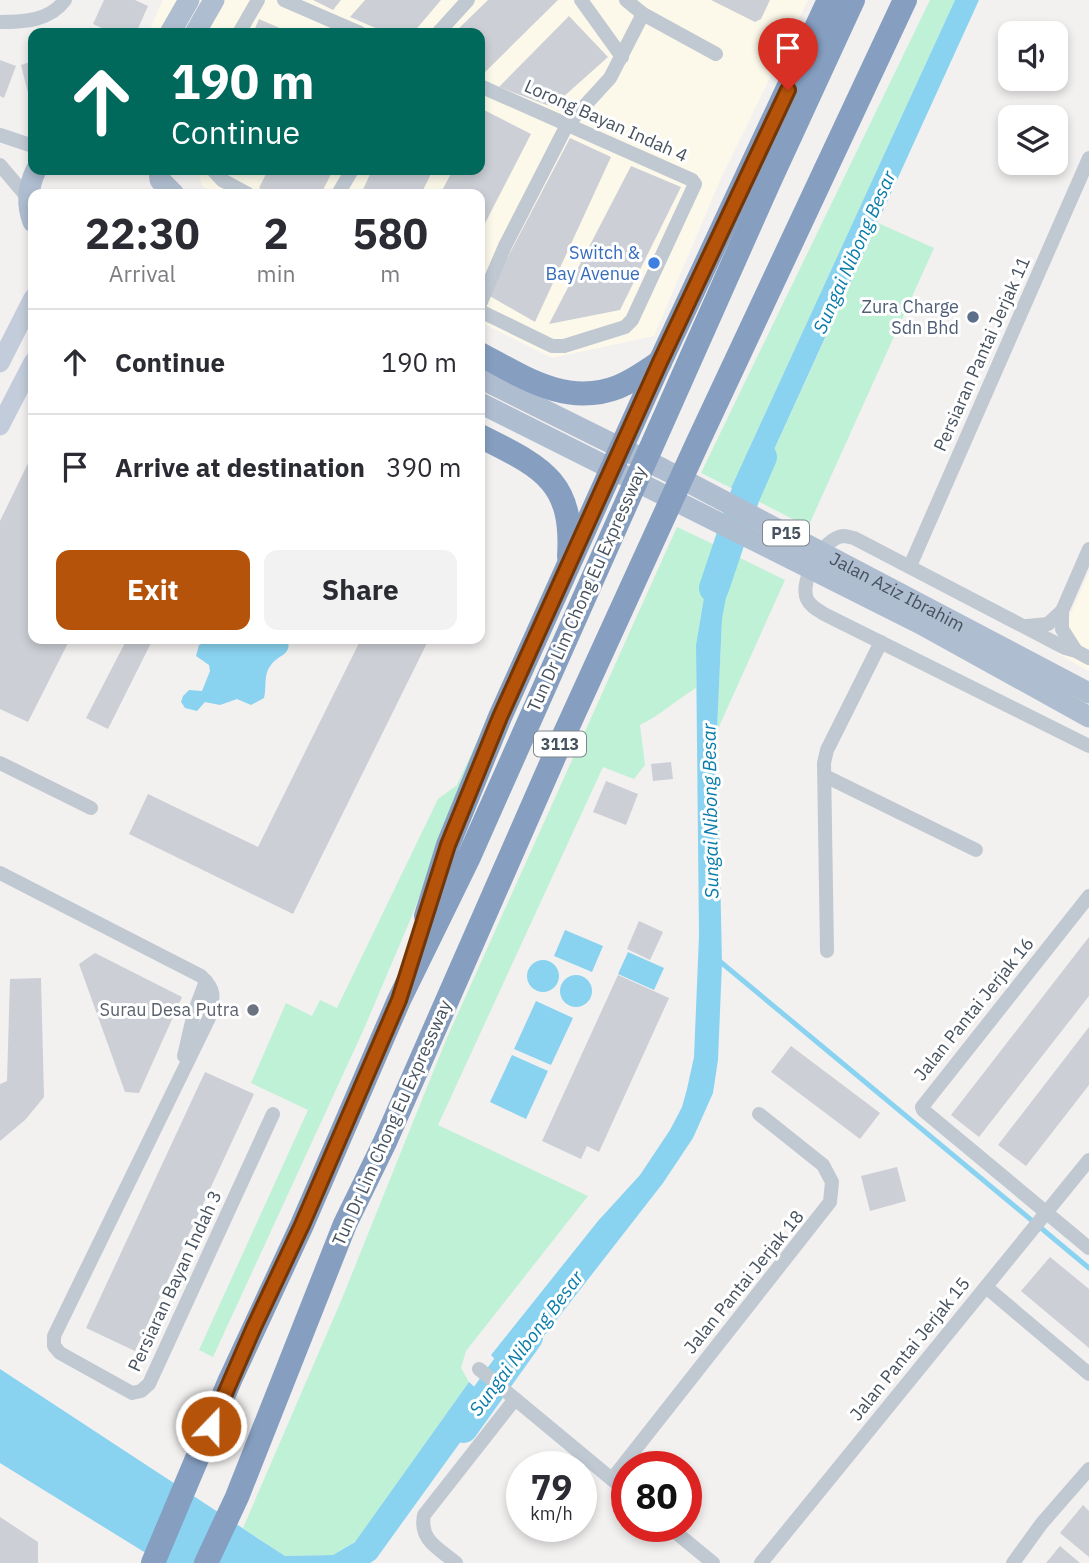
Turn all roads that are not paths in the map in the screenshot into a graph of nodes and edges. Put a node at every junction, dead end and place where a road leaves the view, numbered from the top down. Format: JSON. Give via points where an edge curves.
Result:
{"nodes":[{"id":1,"x":65,"y":0,"type":"edge"},
{"id":2,"x":189,"y":0,"type":"edge"},
{"id":3,"x":214,"y":0,"type":"edge"},
{"id":4,"x":258,"y":0,"type":"edge"},
{"id":5,"x":284,"y":0,"type":"edge"},
{"id":6,"x":468,"y":0,"type":"edge"},
{"id":7,"x":581,"y":0,"type":"edge"},
{"id":8,"x":626,"y":0,"type":"edge"},
{"id":9,"x":829,"y":0,"type":"edge"},
{"id":10,"x":853,"y":0,"type":"edge"},
{"id":11,"x":905,"y":0,"type":"edge"},
{"id":12,"x":643,"y":14,"type":"junction"},
{"id":13,"x":0,"y":22,"type":"edge"},
{"id":14,"x":173,"y":28,"type":"edge"},
{"id":15,"x":198,"y":28,"type":"edge"},
{"id":16,"x":242,"y":28,"type":"edge"},
{"id":17,"x":348,"y":28,"type":"edge"},
{"id":18,"x":443,"y":28,"type":"edge"},
{"id":19,"x":716,"y":54,"type":"dead end"},
{"id":20,"x":622,"y":57,"type":"junction"},
{"id":21,"x":485,"y":88,"type":"edge"},
{"id":22,"x":567,"y":125,"type":"junction"},
{"id":23,"x":0,"y":135,"type":"edge"},
{"id":24,"x":28,"y":144,"type":"edge"},
{"id":25,"x":1089,"y":158,"type":"edge"},
{"id":26,"x":0,"y":165,"type":"edge"},
{"id":27,"x":217,"y":175,"type":"edge"},
{"id":28,"x":240,"y":189,"type":"edge"},
{"id":29,"x":28,"y":198,"type":"edge"},
{"id":30,"x":485,"y":292,"type":"edge"},
{"id":31,"x":28,"y":308,"type":"edge"},
{"id":32,"x":485,"y":313,"type":"edge"},
{"id":33,"x":485,"y":357,"type":"edge"},
{"id":34,"x":660,"y":362,"type":"junction"},
{"id":35,"x":0,"y":363,"type":"edge"},
{"id":36,"x":28,"y":372,"type":"edge"},
{"id":37,"x":485,"y":380,"type":"edge"},
{"id":38,"x":485,"y":406,"type":"edge"},
{"id":39,"x":0,"y":426,"type":"edge"},
{"id":40,"x":485,"y":439,"type":"edge"},
{"id":41,"x":1089,"y":549,"type":"edge"},
{"id":42,"x":910,"y":566,"type":"junction"},
{"id":43,"x":569,"y":569,"type":"junction"},
{"id":44,"x":1062,"y":611,"type":"junction"},
{"id":45,"x":1026,"y":625,"type":"junction"},
{"id":46,"x":881,"y":642,"type":"junction"},
{"id":47,"x":1083,"y":654,"type":"edge"},
{"id":48,"x":1089,"y":693,"type":"edge"},
{"id":49,"x":1089,"y":717,"type":"edge"},
{"id":50,"x":1089,"y":746,"type":"edge"},
{"id":51,"x":0,"y":763,"type":"edge"},
{"id":52,"x":824,"y":776,"type":"junction"},
{"id":53,"x":91,"y":808,"type":"dead end"},
{"id":54,"x":976,"y":850,"type":"dead end"},
{"id":55,"x":0,"y":873,"type":"edge"},
{"id":56,"x":1089,"y":896,"type":"edge"},
{"id":57,"x":827,"y":951,"type":"dead end"},
{"id":58,"x":399,"y":1000,"type":"junction"},
{"id":59,"x":273,"y":1114,"type":"dead end"},
{"id":60,"x":759,"y":1114,"type":"dead end"},
{"id":61,"x":1089,"y":1160,"type":"edge"},
{"id":62,"x":1044,"y":1215,"type":"junction"},
{"id":63,"x":1089,"y":1248,"type":"edge"},
{"id":64,"x":986,"y":1287,"type":"junction"},
{"id":65,"x":479,"y":1369,"type":"dead end"},
{"id":66,"x":1089,"y":1374,"type":"edge"},
{"id":67,"x":511,"y":1395,"type":"junction"},
{"id":68,"x":634,"y":1451,"type":"edge"},
{"id":69,"x":1089,"y":1469,"type":"edge"},
{"id":70,"x":611,"y":1478,"type":"edge"},
{"id":71,"x":687,"y":1542,"type":"edge"},
{"id":72,"x":153,"y":1563,"type":"edge"},
{"id":73,"x":206,"y":1563,"type":"edge"},
{"id":74,"x":456,"y":1563,"type":"edge"},
{"id":75,"x":713,"y":1563,"type":"edge"},
{"id":76,"x":761,"y":1563,"type":"edge"},
{"id":77,"x":1013,"y":1563,"type":"edge"}],
"edges":[{"from":1,"to":13,"type":"street","via":[[45,17]]},
{"from":2,"to":14,"type":"main road"},
{"from":3,"to":15,"type":"main road"},
{"from":4,"to":16,"type":"street"},
{"from":5,"to":17,"type":"street"},
{"from":6,"to":18,"type":"street"},
{"from":7,"to":20,"type":"street"},
{"from":8,"to":12,"type":"street"},
{"from":9,"to":34,"type":"highway"},
{"from":10,"to":58,"type":"highway","name":"Tun Dr Lim Chong Eu Expressway","number":"3113","via":[[468,859]]},
{"from":11,"to":73,"type":"highway","name":"Tun Dr Lim Chong Eu Expressway","number":"3113","via":[[697,444],[345,1224],[237,1497]]},
{"from":12,"to":19,"type":"street"},
{"from":12,"to":20,"type":"street"},
{"from":20,"to":22,"type":"street","via":[[610,78]]},
{"from":21,"to":22,"type":"street","name":"Lorong Bayan Indah 4"},
{"from":22,"to":30,"type":"street"},
{"from":22,"to":32,"type":"street","name":"Lorong Bayan Indah 4","via":[[692,180],[689,201],[625,327],[564,346],[552,345]]},
{"from":23,"to":24,"type":"street"},
{"from":25,"to":42,"type":"street","name":"Persiaran Pantai Jerjak 11"},
{"from":26,"to":29,"type":"street"},
{"from":27,"to":28,"type":"street"},
{"from":31,"to":35,"type":"street"},
{"from":33,"to":34,"type":"highway","via":[[549,389],[571,394],[617,388]]},
{"from":34,"to":43,"type":"highway"},
{"from":36,"to":39,"type":"street"},
{"from":37,"to":48,"type":"main road","name":"Jalan Aziz Ibrahim","number":"P15"},
{"from":38,"to":49,"type":"main road","name":"Jalan Aziz Ibrahim","number":"P15","via":[[921,624]]},
{"from":40,"to":43,"type":"highway","via":[[531,463],[554,482],[566,505]]},
{"from":41,"to":44,"type":"street"},
{"from":42,"to":45,"type":"street"},
{"from":42,"to":46,"type":"street","via":[[843,536],[828,542],[808,575],[805,587],[810,604]]},
{"from":43,"to":58,"type":"highway","via":[[500,717],[448,845]]},
{"from":44,"to":45,"type":"street","via":[[1048,624]]},
{"from":44,"to":47,"type":"street","via":[[1062,629]]},
{"from":45,"to":47,"type":"street"},
{"from":46,"to":50,"type":"street"},
{"from":46,"to":52,"type":"street","via":[[827,750]]},
{"from":51,"to":53,"type":"street"},
{"from":52,"to":54,"type":"street"},
{"from":52,"to":57,"type":"street"},
{"from":55,"to":59,"type":"street","name":"Persiaran Bayan Indah 3","via":[[201,976],[214,995],[209,1018],[54,1336],[60,1353],[132,1393],[149,1384]]},
{"from":56,"to":62,"type":"street","name":"Jalan Pantai Jerjak 16","via":[[922,1107]]},
{"from":58,"to":72,"type":"highway","name":"Tun Dr Lim Chong Eu Expressway","number":"3113"},
{"from":60,"to":68,"type":"street","name":"Jalan Pantai Jerjak 18","via":[[823,1165],[832,1182],[830,1202]]},
{"from":61,"to":62,"type":"street","name":"Jalan Pantai Jerjak 15"},
{"from":62,"to":63,"type":"street","name":"Jalan Pantai Jerjak 16"},
{"from":62,"to":64,"type":"street","name":"Jalan Pantai Jerjak 15"},
{"from":64,"to":66,"type":"street"},
{"from":64,"to":76,"type":"street","name":"Jalan Pantai Jerjak 15"},
{"from":65,"to":67,"type":"street"},
{"from":67,"to":70,"type":"street"},
{"from":67,"to":74,"type":"street","via":[[424,1515],[426,1538]]},
{"from":69,"to":77,"type":"street"},
{"from":71,"to":75,"type":"street"}]}
